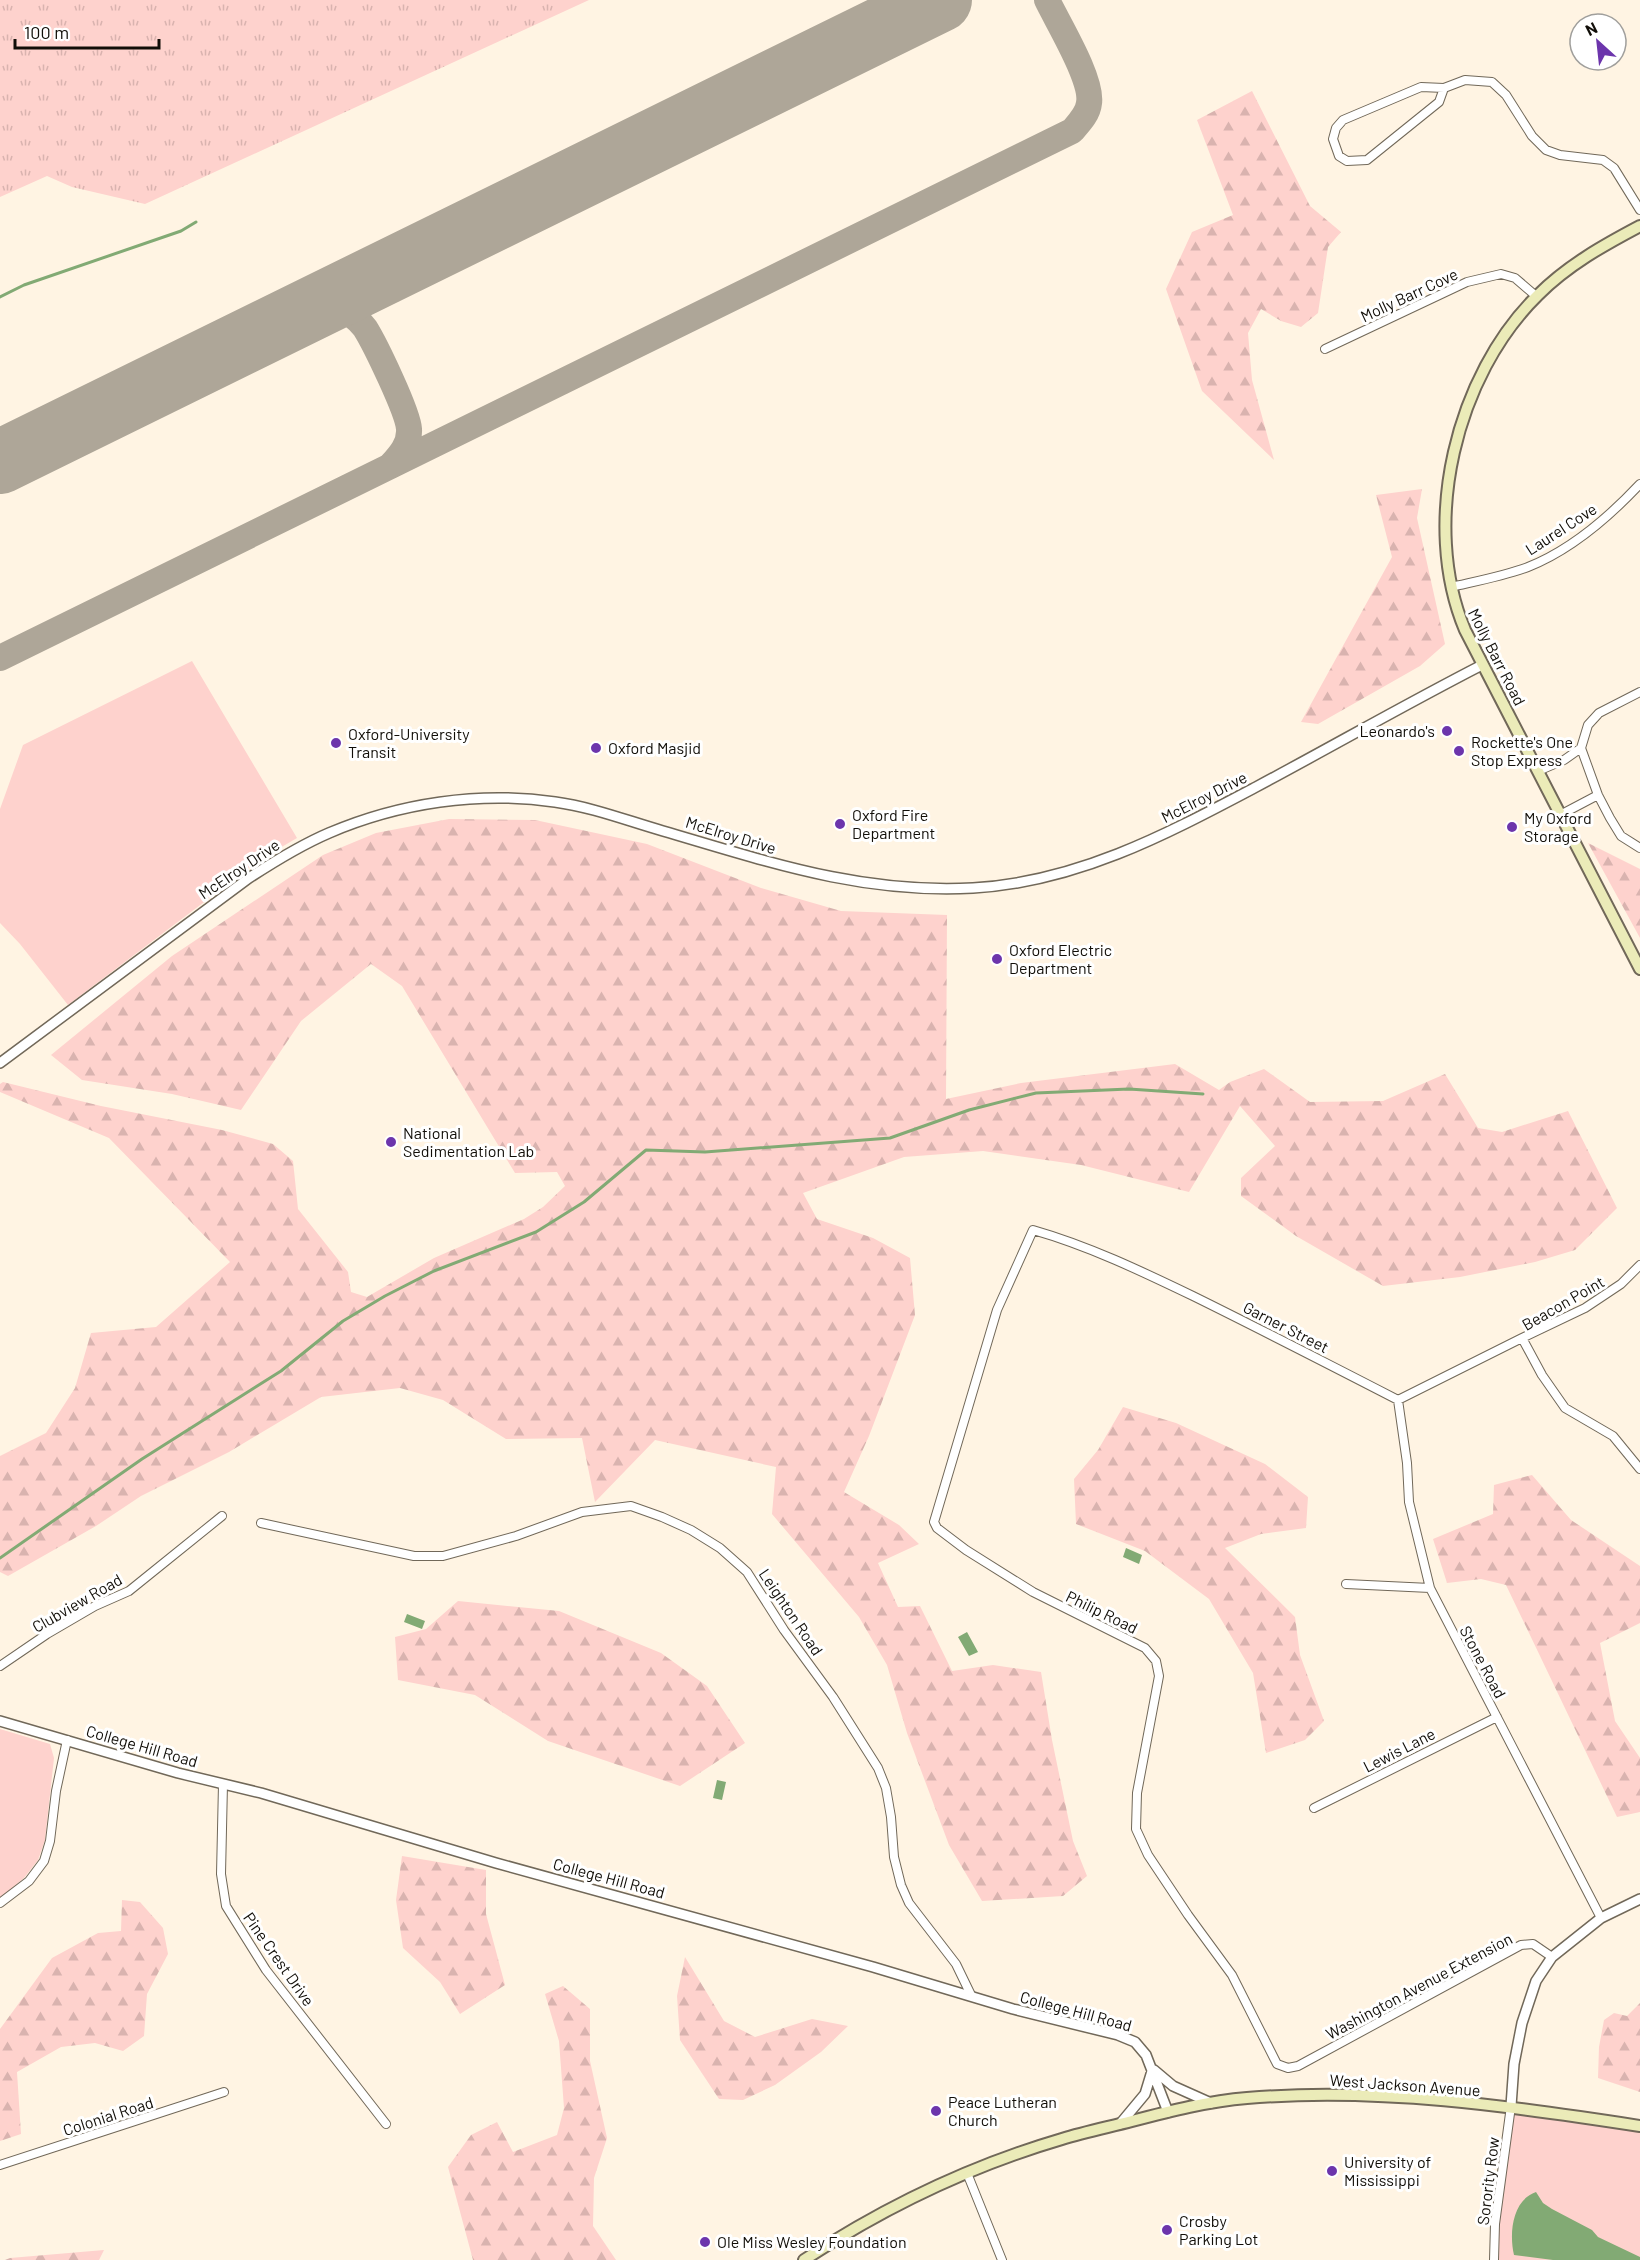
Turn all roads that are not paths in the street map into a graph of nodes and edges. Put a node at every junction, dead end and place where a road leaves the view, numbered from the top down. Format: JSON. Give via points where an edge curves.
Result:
{"nodes":[{"id":1,"x":1444,"y":88,"type":"junction"},
{"id":2,"x":1640,"y":210,"type":"edge"},
{"id":3,"x":1640,"y":225,"type":"edge"},
{"id":4,"x":1536,"y":296,"type":"junction"},
{"id":5,"x":1325,"y":349,"type":"dead end"},
{"id":6,"x":1640,"y":483,"type":"edge"},
{"id":7,"x":1451,"y":587,"type":"junction"},
{"id":8,"x":1482,"y":665,"type":"junction"},
{"id":9,"x":1640,"y":692,"type":"edge"},
{"id":10,"x":1581,"y":748,"type":"junction"},
{"id":11,"x":1538,"y":771,"type":"junction"},
{"id":12,"x":1598,"y":795,"type":"junction"},
{"id":13,"x":1560,"y":815,"type":"junction"},
{"id":14,"x":1640,"y":848,"type":"edge"},
{"id":15,"x":1640,"y":969,"type":"edge"},
{"id":16,"x":0,"y":1063,"type":"edge"},
{"id":17,"x":1033,"y":1230,"type":"joint"},
{"id":18,"x":1640,"y":1265,"type":"edge"},
{"id":19,"x":1522,"y":1338,"type":"junction"},
{"id":20,"x":1398,"y":1400,"type":"junction"},
{"id":21,"x":1640,"y":1469,"type":"edge"},
{"id":22,"x":222,"y":1516,"type":"dead end"},
{"id":23,"x":261,"y":1523,"type":"dead end"},
{"id":24,"x":1346,"y":1584,"type":"dead end"},
{"id":25,"x":1430,"y":1588,"type":"junction"},
{"id":26,"x":0,"y":1666,"type":"edge"},
{"id":27,"x":1497,"y":1717,"type":"junction"},
{"id":28,"x":0,"y":1721,"type":"edge"},
{"id":29,"x":67,"y":1740,"type":"junction"},
{"id":30,"x":223,"y":1784,"type":"junction"},
{"id":31,"x":1314,"y":1808,"type":"dead end"},
{"id":32,"x":1640,"y":1899,"type":"edge"},
{"id":33,"x":0,"y":1903,"type":"edge"},
{"id":34,"x":1601,"y":1918,"type":"junction"},
{"id":35,"x":1552,"y":1957,"type":"junction"},
{"id":36,"x":971,"y":1995,"type":"junction"},
{"id":37,"x":1298,"y":2066,"type":"joint"},
{"id":38,"x":1152,"y":2069,"type":"junction"},
{"id":39,"x":224,"y":2092,"type":"dead end"},
{"id":40,"x":1212,"y":2103,"type":"junction"},
{"id":41,"x":1511,"y":2106,"type":"junction"},
{"id":42,"x":1168,"y":2112,"type":"junction"},
{"id":43,"x":386,"y":2124,"type":"dead end"},
{"id":44,"x":1120,"y":2124,"type":"junction"},
{"id":45,"x":1640,"y":2126,"type":"edge"},
{"id":46,"x":0,"y":2165,"type":"edge"},
{"id":47,"x":967,"y":2173,"type":"junction"},
{"id":48,"x":804,"y":2260,"type":"edge"},
{"id":49,"x":1002,"y":2260,"type":"edge"},
{"id":50,"x":1494,"y":2260,"type":"edge"}],
"edges":[{"from":1,"to":1,"type":"street","via":[[1421,87],[1343,120],[1333,139],[1339,156],[1347,161],[1367,160],[1439,102]]},
{"from":1,"to":2,"type":"street","via":[[1465,80],[1492,82],[1546,150],[1603,160],[1614,168]]},
{"from":3,"to":4,"type":"main road","name":"Molly Barr Road","via":[[1564,271]]},
{"from":4,"to":5,"type":"street","name":"Molly Barr Cove","via":[[1515,278],[1501,274],[1467,282]]},
{"from":4,"to":7,"type":"main road","name":"Molly Barr Road","via":[[1492,355],[1459,432],[1450,472],[1447,516]]},
{"from":6,"to":7,"type":"street","name":"Laurel Cove","via":[[1590,529],[1528,567]]},
{"from":7,"to":8,"type":"main road","name":"Molly Barr Road","via":[[1456,608]]},
{"from":8,"to":11,"type":"main road","name":"Molly Barr Road"},
{"from":8,"to":16,"type":"street","name":"McElroy Drive","via":[[1187,824],[1107,860],[1019,882],[909,890],[854,883],[794,870],[556,802],[486,797],[371,817],[289,852],[249,878]]},
{"from":9,"to":10,"type":"street","via":[[1599,713],[1588,725]]},
{"from":10,"to":11,"type":"street"},
{"from":10,"to":12,"type":"street"},
{"from":11,"to":13,"type":"main road","name":"Molly Barr Road"},
{"from":12,"to":13,"type":"street"},
{"from":12,"to":14,"type":"street","via":[[1621,836]]},
{"from":13,"to":15,"type":"main road","name":"Molly Barr Road"},
{"from":17,"to":20,"type":"street","name":"Garner Street","via":[[1114,1258]]},
{"from":17,"to":37,"type":"street","name":"Philip Road","via":[[997,1310],[934,1522],[966,1550],[1002,1573],[1077,1616],[1145,1648],[1156,1661],[1159,1676],[1137,1793],[1136,1829],[1148,1855],[1232,1975],[1277,2064]]},
{"from":18,"to":19,"type":"street","name":"Beacon Point","via":[[1621,1284],[1585,1308]]},
{"from":19,"to":20,"type":"street"},
{"from":19,"to":21,"type":"street","name":"Beacon Point","via":[[1564,1408],[1613,1436]]},
{"from":20,"to":25,"type":"street","name":"Stone Road","via":[[1409,1502]]},
{"from":22,"to":26,"type":"street","name":"Clubview Road","via":[[129,1591],[95,1606]]},
{"from":23,"to":36,"type":"street","name":"Leighton Road","via":[[414,1556],[443,1556],[582,1512],[631,1506],[691,1530],[720,1548],[747,1572],[878,1768],[886,1788],[901,1885],[909,1903],[956,1964]]},
{"from":24,"to":25,"type":"street"},
{"from":25,"to":27,"type":"street","name":"Stone Road"},
{"from":27,"to":31,"type":"street","name":"Lewis Lane"},
{"from":27,"to":34,"type":"street","name":"Stone Road"},
{"from":28,"to":29,"type":"street","name":"College Hill Road"},
{"from":29,"to":30,"type":"street","name":"College Hill Road"},
{"from":29,"to":33,"type":"street","via":[[44,1861],[29,1881]]},
{"from":30,"to":36,"type":"street","name":"College Hill Road"},
{"from":30,"to":43,"type":"street","name":"Pine Crest Drive","via":[[221,1874],[226,1906],[266,1970]]},
{"from":32,"to":34,"type":"street"},
{"from":34,"to":35,"type":"street"},
{"from":35,"to":37,"type":"street","name":"Washington Avenue Extension","via":[[1533,1944],[1518,1947]]},
{"from":35,"to":41,"type":"street","via":[[1536,1981],[1521,2023]]},
{"from":36,"to":38,"type":"street","name":"College Hill Road","via":[[1118,2035],[1135,2042]]},
{"from":38,"to":40,"type":"street","via":[[1173,2086]]},
{"from":38,"to":42,"type":"street","name":"College Hill Road"},
{"from":38,"to":44,"type":"street","via":[[1145,2094]]},
{"from":39,"to":46,"type":"street","name":"Colonial Road"},
{"from":40,"to":41,"type":"main road","name":"West Jackson Avenue","via":[[1246,2098],[1376,2095]]},
{"from":40,"to":42,"type":"main road","name":"West Jackson Avenue"},
{"from":41,"to":45,"type":"main road","name":"West Jackson Avenue"},
{"from":41,"to":50,"type":"street","name":"Sorority Row"},
{"from":42,"to":44,"type":"main road","name":"West Jackson Avenue"},
{"from":44,"to":47,"type":"main road","name":"West Jackson Avenue","via":[[1063,2138]]},
{"from":47,"to":48,"type":"main road","name":"West Jackson Avenue","via":[[896,2205]]},
{"from":47,"to":49,"type":"street"}]}
